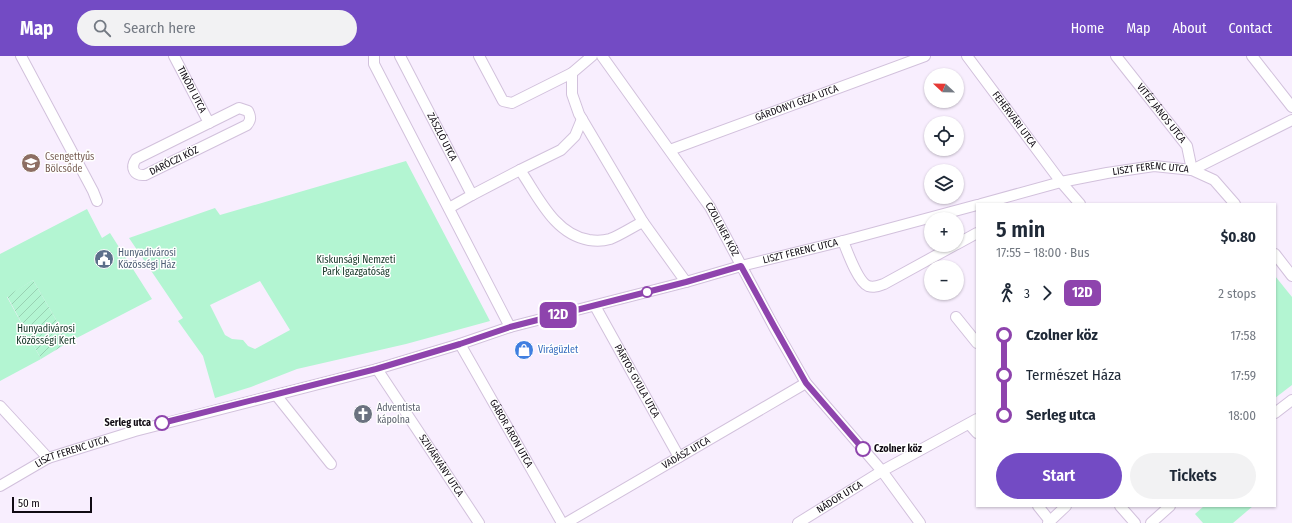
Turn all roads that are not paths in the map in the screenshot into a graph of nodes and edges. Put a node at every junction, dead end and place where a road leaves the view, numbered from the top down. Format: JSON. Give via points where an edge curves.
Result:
{"nodes":[{"id":1,"x":21,"y":56,"type":"edge"},
{"id":2,"x":174,"y":56,"type":"edge"},
{"id":3,"x":374,"y":56,"type":"edge"},
{"id":4,"x":400,"y":56,"type":"edge"},
{"id":5,"x":480,"y":56,"type":"edge"},
{"id":6,"x":592,"y":56,"type":"edge"},
{"id":7,"x":602,"y":56,"type":"edge"},
{"id":8,"x":925,"y":56,"type":"edge"},
{"id":9,"x":967,"y":56,"type":"edge"},
{"id":10,"x":1116,"y":56,"type":"edge"},
{"id":11,"x":1252,"y":56,"type":"edge"},
{"id":12,"x":572,"y":73,"type":"junction"},
{"id":13,"x":1292,"y":107,"type":"edge"},
{"id":14,"x":582,"y":119,"type":"junction"},
{"id":15,"x":1292,"y":120,"type":"edge"},
{"id":16,"x":209,"y":123,"type":"junction"},
{"id":17,"x":670,"y":150,"type":"junction"},
{"id":18,"x":520,"y":170,"type":"junction"},
{"id":19,"x":1192,"y":170,"type":"junction"},
{"id":20,"x":1061,"y":182,"type":"junction"},
{"id":21,"x":472,"y":195,"type":"junction"},
{"id":22,"x":97,"y":200,"type":"dead end"},
{"id":23,"x":1001,"y":201,"type":"edge"},
{"id":24,"x":988,"y":203,"type":"edge"},
{"id":25,"x":1079,"y":203,"type":"edge"},
{"id":26,"x":1234,"y":203,"type":"edge"},
{"id":27,"x":976,"y":205,"type":"edge"},
{"id":28,"x":449,"y":208,"type":"junction"},
{"id":29,"x":643,"y":222,"type":"junction"},
{"id":30,"x":976,"y":234,"type":"edge"},
{"id":31,"x":964,"y":240,"type":"edge"},
{"id":32,"x":843,"y":241,"type":"junction"},
{"id":33,"x":942,"y":252,"type":"edge"},
{"id":34,"x":1276,"y":255,"type":"edge"},
{"id":35,"x":741,"y":266,"type":"junction"},
{"id":36,"x":1292,"y":276,"type":"edge"},
{"id":37,"x":686,"y":282,"type":"junction"},
{"id":38,"x":595,"y":306,"type":"junction"},
{"id":39,"x":956,"y":317,"type":"dead end"},
{"id":40,"x":510,"y":327,"type":"junction"},
{"id":41,"x":976,"y":342,"type":"edge"},
{"id":42,"x":460,"y":344,"type":"junction"},
{"id":43,"x":376,"y":369,"type":"junction"},
{"id":44,"x":806,"y":383,"type":"junction"},
{"id":45,"x":276,"y":395,"type":"junction"},
{"id":46,"x":1292,"y":400,"type":"edge"},
{"id":47,"x":0,"y":406,"type":"edge"},
{"id":48,"x":1276,"y":412,"type":"edge"},
{"id":49,"x":973,"y":421,"type":"edge"},
{"id":50,"x":679,"y":457,"type":"junction"},
{"id":51,"x":48,"y":458,"type":"junction"},
{"id":52,"x":331,"y":464,"type":"dead end"},
{"id":53,"x":882,"y":471,"type":"junction"},
{"id":54,"x":0,"y":486,"type":"edge"},
{"id":55,"x":1039,"y":507,"type":"edge"},
{"id":56,"x":1065,"y":507,"type":"edge"},
{"id":57,"x":1121,"y":507,"type":"edge"},
{"id":58,"x":1169,"y":507,"type":"edge"},
{"id":59,"x":1049,"y":522,"type":"edge"},
{"id":60,"x":479,"y":523,"type":"edge"},
{"id":61,"x":562,"y":523,"type":"edge"},
{"id":62,"x":566,"y":523,"type":"edge"},
{"id":63,"x":798,"y":523,"type":"edge"},
{"id":64,"x":920,"y":523,"type":"edge"},
{"id":65,"x":1135,"y":523,"type":"edge"},
{"id":66,"x":1151,"y":523,"type":"edge"}],
"edges":[{"from":1,"to":22,"type":"street"},
{"from":2,"to":16,"type":"street","name":"TINÓDI UTCA"},
{"from":3,"to":28,"type":"street","via":[[374,64]]},
{"from":4,"to":21,"type":"street","name":"ZÁSZLÓ UTCA"},
{"from":5,"to":12,"type":"street","via":[[503,101],[512,103]]},
{"from":6,"to":12,"type":"street"},
{"from":7,"to":17,"type":"street","name":"CZOLLNER KÖZ"},
{"from":8,"to":17,"type":"street","name":"GÁRDONYI GÉZA UTCA"},
{"from":9,"to":20,"type":"street","name":"FEHÉRVÁRI UTCA"},
{"from":10,"to":19,"type":"street","name":"VITÉZ JÁNOS UTCA","via":[[1187,146]]},
{"from":11,"to":13,"type":"street"},
{"from":12,"to":14,"type":"street","via":[[572,94]]},
{"from":14,"to":18,"type":"street","via":[[575,136],[561,150]]},
{"from":14,"to":29,"type":"street"},
{"from":15,"to":19,"type":"street","name":"LISZT FERENC UTCA"},
{"from":16,"to":16,"type":"street","name":"DARÓCZI KÖZ","via":[[136,159],[132,164],[135,173],[139,176],[145,175],[246,125],[251,116],[248,111],[239,108]]},
{"from":17,"to":35,"type":"street","name":"CZOLLNER KÖZ","via":[[710,207]]},
{"from":18,"to":21,"type":"street"},
{"from":18,"to":29,"type":"street","via":[[549,213],[576,237],[602,240]]},
{"from":19,"to":20,"type":"street","name":"LISZT FERENC UTCA","via":[[1154,166]]},
{"from":19,"to":26,"type":"street","via":[[1214,180]]},
{"from":20,"to":23,"type":"street","name":"LISZT FERENC UTCA"},
{"from":20,"to":25,"type":"street","name":"FEHÉRVÁRI UTCA"},
{"from":21,"to":28,"type":"street"},
{"from":23,"to":24,"type":"street","name":"LISZT FERENC UTCA"},
{"from":27,"to":32,"type":"street","name":"LISZT FERENC UTCA"},
{"from":28,"to":40,"type":"street"},
{"from":29,"to":37,"type":"street"},
{"from":30,"to":31,"type":"street","name":"LISZT FERENC UTCA"},
{"from":32,"to":33,"type":"street","name":"LISZT FERENC UTCA","via":[[861,280],[866,286],[874,287]]},
{"from":32,"to":35,"type":"street","name":"LISZT FERENC UTCA"},
{"from":34,"to":36,"type":"street"},
{"from":35,"to":37,"type":"street","name":"LISZT FERENC UTCA"},
{"from":35,"to":44,"type":"street","name":"CZOLLNER KÖZ"},
{"from":37,"to":38,"type":"street","name":"LISZT FERENC UTCA"},
{"from":38,"to":40,"type":"street","name":"LISZT FERENC UTCA"},
{"from":38,"to":50,"type":"street","name":"PÁRTOS GYULA UTCA"},
{"from":39,"to":41,"type":"street"},
{"from":40,"to":42,"type":"street","name":"LISZT FERENC UTCA"},
{"from":42,"to":43,"type":"street","name":"LISZT FERENC UTCA"},
{"from":42,"to":61,"type":"street","name":"GÁBOR ÁRON UTCA"},
{"from":43,"to":45,"type":"street","name":"LISZT FERENC UTCA"},
{"from":43,"to":60,"type":"street","name":"SZIVÁRVÁNY UTCA"},
{"from":44,"to":50,"type":"street","name":"VADÁSZ UTCA"},
{"from":44,"to":53,"type":"street","name":"CZOLLNER KÖZ"},
{"from":45,"to":51,"type":"street","name":"LISZT FERENC UTCA","via":[[142,429]]},
{"from":45,"to":52,"type":"street"},
{"from":46,"to":48,"type":"street"},
{"from":47,"to":51,"type":"street"},
{"from":49,"to":53,"type":"street","name":"NÁDOR UTCA"},
{"from":50,"to":62,"type":"street","name":"VADÁSZ UTCA"},
{"from":51,"to":54,"type":"street","name":"LISZT FERENC UTCA"},
{"from":53,"to":63,"type":"street","name":"NÁDOR UTCA"},
{"from":53,"to":64,"type":"street","name":"CZOLLNER KÖZ"},
{"from":55,"to":59,"type":"street"},
{"from":56,"to":59,"type":"street"},
{"from":57,"to":65,"type":"street"},
{"from":58,"to":66,"type":"street"}]}
